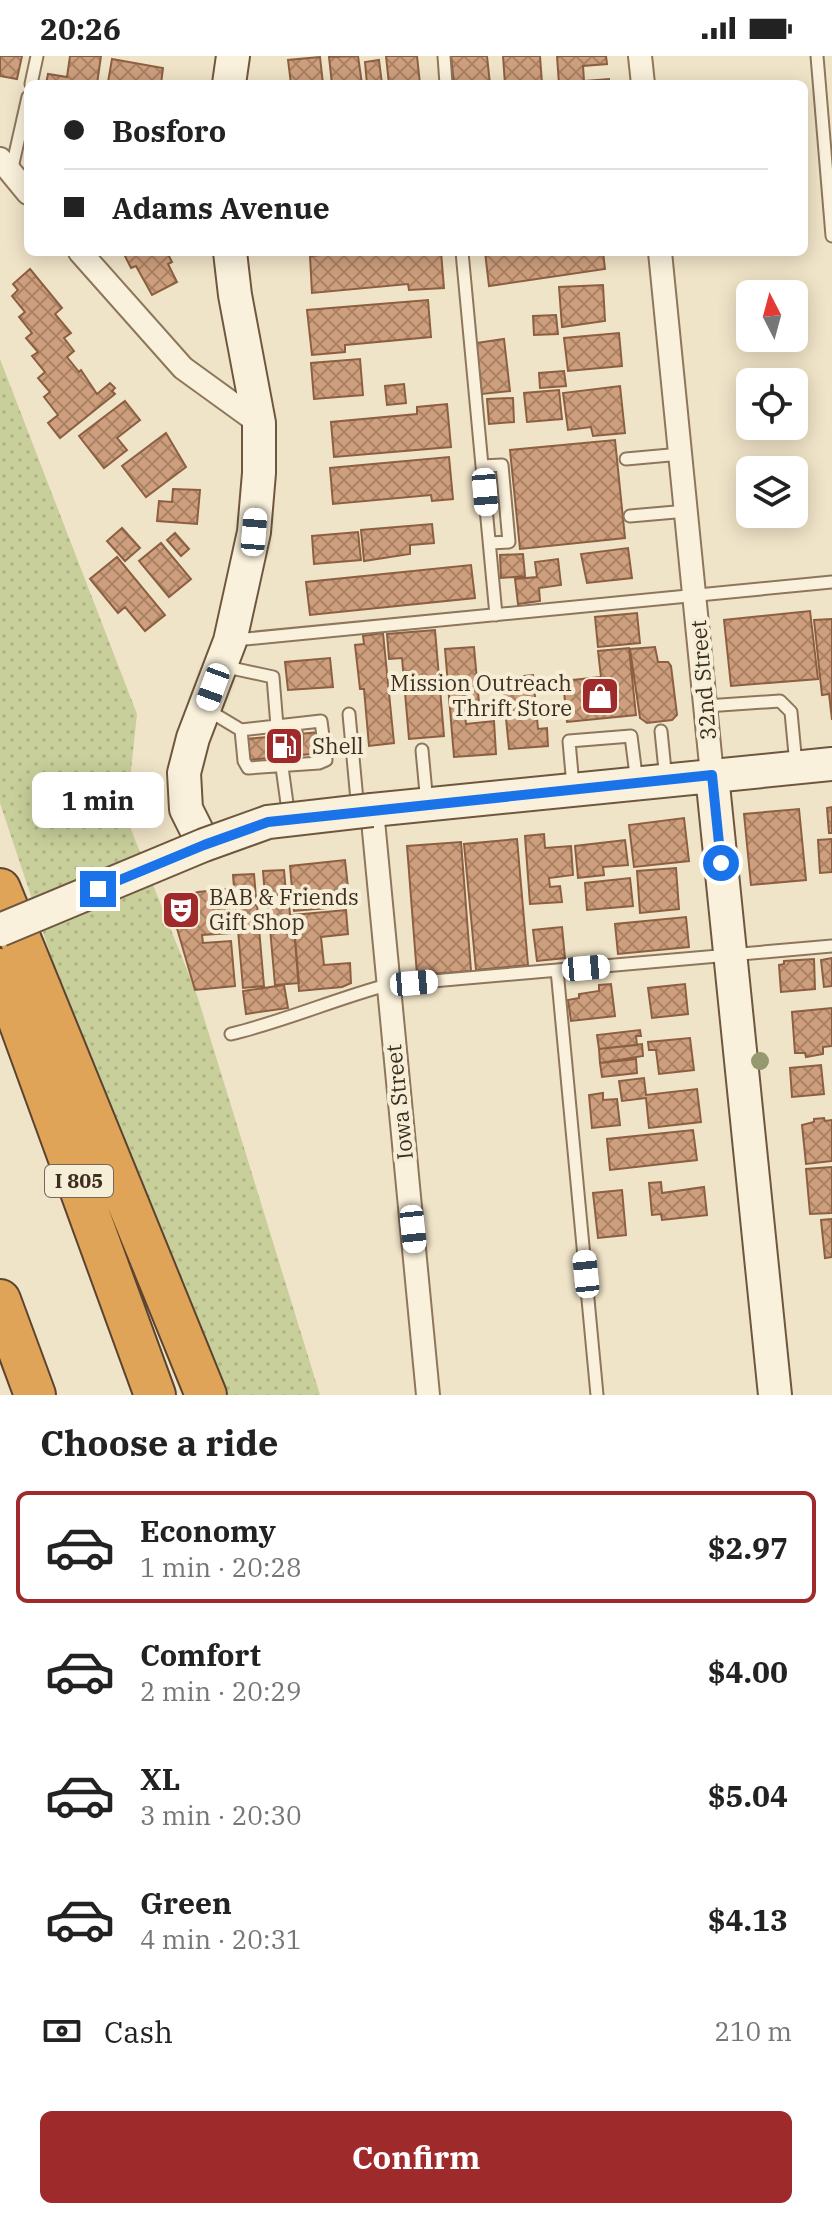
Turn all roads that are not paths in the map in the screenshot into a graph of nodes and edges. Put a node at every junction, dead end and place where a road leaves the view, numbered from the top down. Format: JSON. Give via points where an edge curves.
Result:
{"nodes":[{"id":1,"x":37,"y":56,"type":"edge"},
{"id":2,"x":233,"y":56,"type":"edge"},
{"id":3,"x":444,"y":56,"type":"edge"},
{"id":4,"x":640,"y":56,"type":"edge"},
{"id":5,"x":817,"y":56,"type":"edge"},
{"id":6,"x":32,"y":80,"type":"edge"},
{"id":7,"x":230,"y":80,"type":"edge"},
{"id":8,"x":446,"y":80,"type":"edge"},
{"id":9,"x":643,"y":80,"type":"edge"},
{"id":10,"x":24,"y":110,"type":"edge"},
{"id":11,"x":6,"y":166,"type":"edge"},
{"id":12,"x":24,"y":188,"type":"edge"},
{"id":13,"x":832,"y":236,"type":"edge"},
{"id":14,"x":84,"y":256,"type":"edge"},
{"id":15,"x":230,"y":256,"type":"edge"},
{"id":16,"x":462,"y":256,"type":"edge"},
{"id":17,"x":660,"y":256,"type":"edge"},
{"id":18,"x":259,"y":423,"type":"junction"},
{"id":19,"x":681,"y":454,"type":"junction"},
{"id":20,"x":626,"y":459,"type":"dead end"},
{"id":21,"x":482,"y":466,"type":"junction"},
{"id":22,"x":687,"y":511,"type":"junction"},
{"id":23,"x":630,"y":516,"type":"dead end"},
{"id":24,"x":490,"y":543,"type":"junction"},
{"id":25,"x":832,"y":582,"type":"edge"},
{"id":26,"x":695,"y":595,"type":"junction"},
{"id":27,"x":496,"y":615,"type":"junction"},
{"id":28,"x":226,"y":653,"type":"junction"},
{"id":29,"x":706,"y":706,"type":"junction"},
{"id":30,"x":205,"y":709,"type":"junction"},
{"id":31,"x":349,"y":714,"type":"dead end"},
{"id":32,"x":295,"y":724,"type":"junction"},
{"id":33,"x":271,"y":727,"type":"junction"},
{"id":34,"x":241,"y":730,"type":"junction"},
{"id":35,"x":661,"y":731,"type":"dead end"},
{"id":36,"x":297,"y":739,"type":"dead end"},
{"id":37,"x":266,"y":741,"type":"dead end"},
{"id":38,"x":422,"y":750,"type":"dead end"},
{"id":39,"x":832,"y":764,"type":"edge"},
{"id":40,"x":282,"y":767,"type":"junction"},
{"id":41,"x":796,"y":767,"type":"junction"},
{"id":42,"x":712,"y":775,"type":"junction"},
{"id":43,"x":651,"y":782,"type":"junction"},
{"id":44,"x":573,"y":789,"type":"junction"},
{"id":45,"x":427,"y":804,"type":"junction"},
{"id":46,"x":365,"y":810,"type":"junction"},
{"id":47,"x":289,"y":820,"type":"junction"},
{"id":48,"x":204,"y":845,"type":"junction"},
{"id":49,"x":0,"y":889,"type":"edge"},
{"id":50,"x":0,"y":930,"type":"edge"},
{"id":51,"x":832,"y":946,"type":"edge"},
{"id":52,"x":731,"y":956,"type":"junction"},
{"id":53,"x":0,"y":969,"type":"edge"},
{"id":54,"x":557,"y":970,"type":"junction"},
{"id":55,"x":387,"y":985,"type":"junction"},
{"id":56,"x":231,"y":1034,"type":"dead end"},
{"id":57,"x":0,"y":1300,"type":"edge"},
{"id":58,"x":35,"y":1395,"type":"edge"},
{"id":59,"x":155,"y":1395,"type":"edge"},
{"id":60,"x":206,"y":1395,"type":"edge"},
{"id":61,"x":428,"y":1395,"type":"edge"},
{"id":62,"x":597,"y":1395,"type":"edge"},
{"id":63,"x":775,"y":1395,"type":"edge"}],
"edges":[{"from":1,"to":6,"type":"lane"},
{"from":2,"to":7,"type":"main road"},
{"from":3,"to":8,"type":"lane"},
{"from":4,"to":9,"type":"street"},
{"from":5,"to":13,"type":"lane"},
{"from":10,"to":11,"type":"lane"},
{"from":11,"to":12,"type":"street"},
{"from":14,"to":18,"type":"street","via":[[183,368]]},
{"from":15,"to":18,"type":"main road"},
{"from":16,"to":21,"type":"lane"},
{"from":17,"to":19,"type":"street","name":"32nd Street"},
{"from":18,"to":28,"type":"main road","via":[[254,532]]},
{"from":19,"to":20,"type":"lane"},
{"from":19,"to":22,"type":"street","name":"32nd Street"},
{"from":21,"to":24,"type":"lane"},
{"from":21,"to":24,"type":"lane","via":[[502,465],[509,542]]},
{"from":22,"to":23,"type":"lane"},
{"from":22,"to":26,"type":"street","name":"32nd Street"},
{"from":24,"to":27,"type":"lane"},
{"from":25,"to":26,"type":"lane"},
{"from":26,"to":27,"type":"lane"},
{"from":26,"to":29,"type":"street","name":"32nd Street"},
{"from":27,"to":28,"type":"lane"},
{"from":28,"to":30,"type":"main road"},
{"from":28,"to":33,"type":"lane","via":[[273,677]]},
{"from":29,"to":41,"type":"lane","via":[[780,701],[791,712]]},
{"from":29,"to":42,"type":"street","name":"32nd Street"},
{"from":30,"to":34,"type":"lane"},
{"from":30,"to":48,"type":"main road","via":[[184,773],[186,809]]},
{"from":31,"to":46,"type":"lane"},
{"from":32,"to":33,"type":"lane"},
{"from":32,"to":36,"type":"lane"},
{"from":32,"to":40,"type":"lane","via":[[321,721],[326,760]]},
{"from":33,"to":34,"type":"lane"},
{"from":33,"to":37,"type":"lane"},
{"from":34,"to":40,"type":"lane","via":[[248,768]]},
{"from":35,"to":43,"type":"lane"},
{"from":38,"to":45,"type":"lane"},
{"from":39,"to":41,"type":"main road"},
{"from":40,"to":47,"type":"lane"},
{"from":41,"to":42,"type":"main road"},
{"from":42,"to":43,"type":"main road"},
{"from":42,"to":52,"type":"main road","name":"32nd Street"},
{"from":43,"to":44,"type":"main road"},
{"from":43,"to":44,"type":"lane","via":[[631,736],[569,741]]},
{"from":44,"to":45,"type":"main road"},
{"from":45,"to":46,"type":"main road"},
{"from":46,"to":47,"type":"main road","bridge":true},
{"from":46,"to":55,"type":"street","name":"Iowa Street"},
{"from":47,"to":48,"type":"main road","bridge":true,"via":[[268,822]]},
{"from":48,"to":50,"type":"main road","bridge":true},
{"from":49,"to":60,"type":"highway"},
{"from":51,"to":52,"type":"lane"},
{"from":52,"to":54,"type":"lane"},
{"from":52,"to":63,"type":"main road","name":"32nd Street"},
{"from":53,"to":59,"type":"highway","number":"I 805"},
{"from":54,"to":55,"type":"lane"},
{"from":54,"to":62,"type":"lane"},
{"from":55,"to":56,"type":"lane"},
{"from":55,"to":61,"type":"street","name":"Iowa Street"},
{"from":57,"to":58,"type":"highway"}]}
